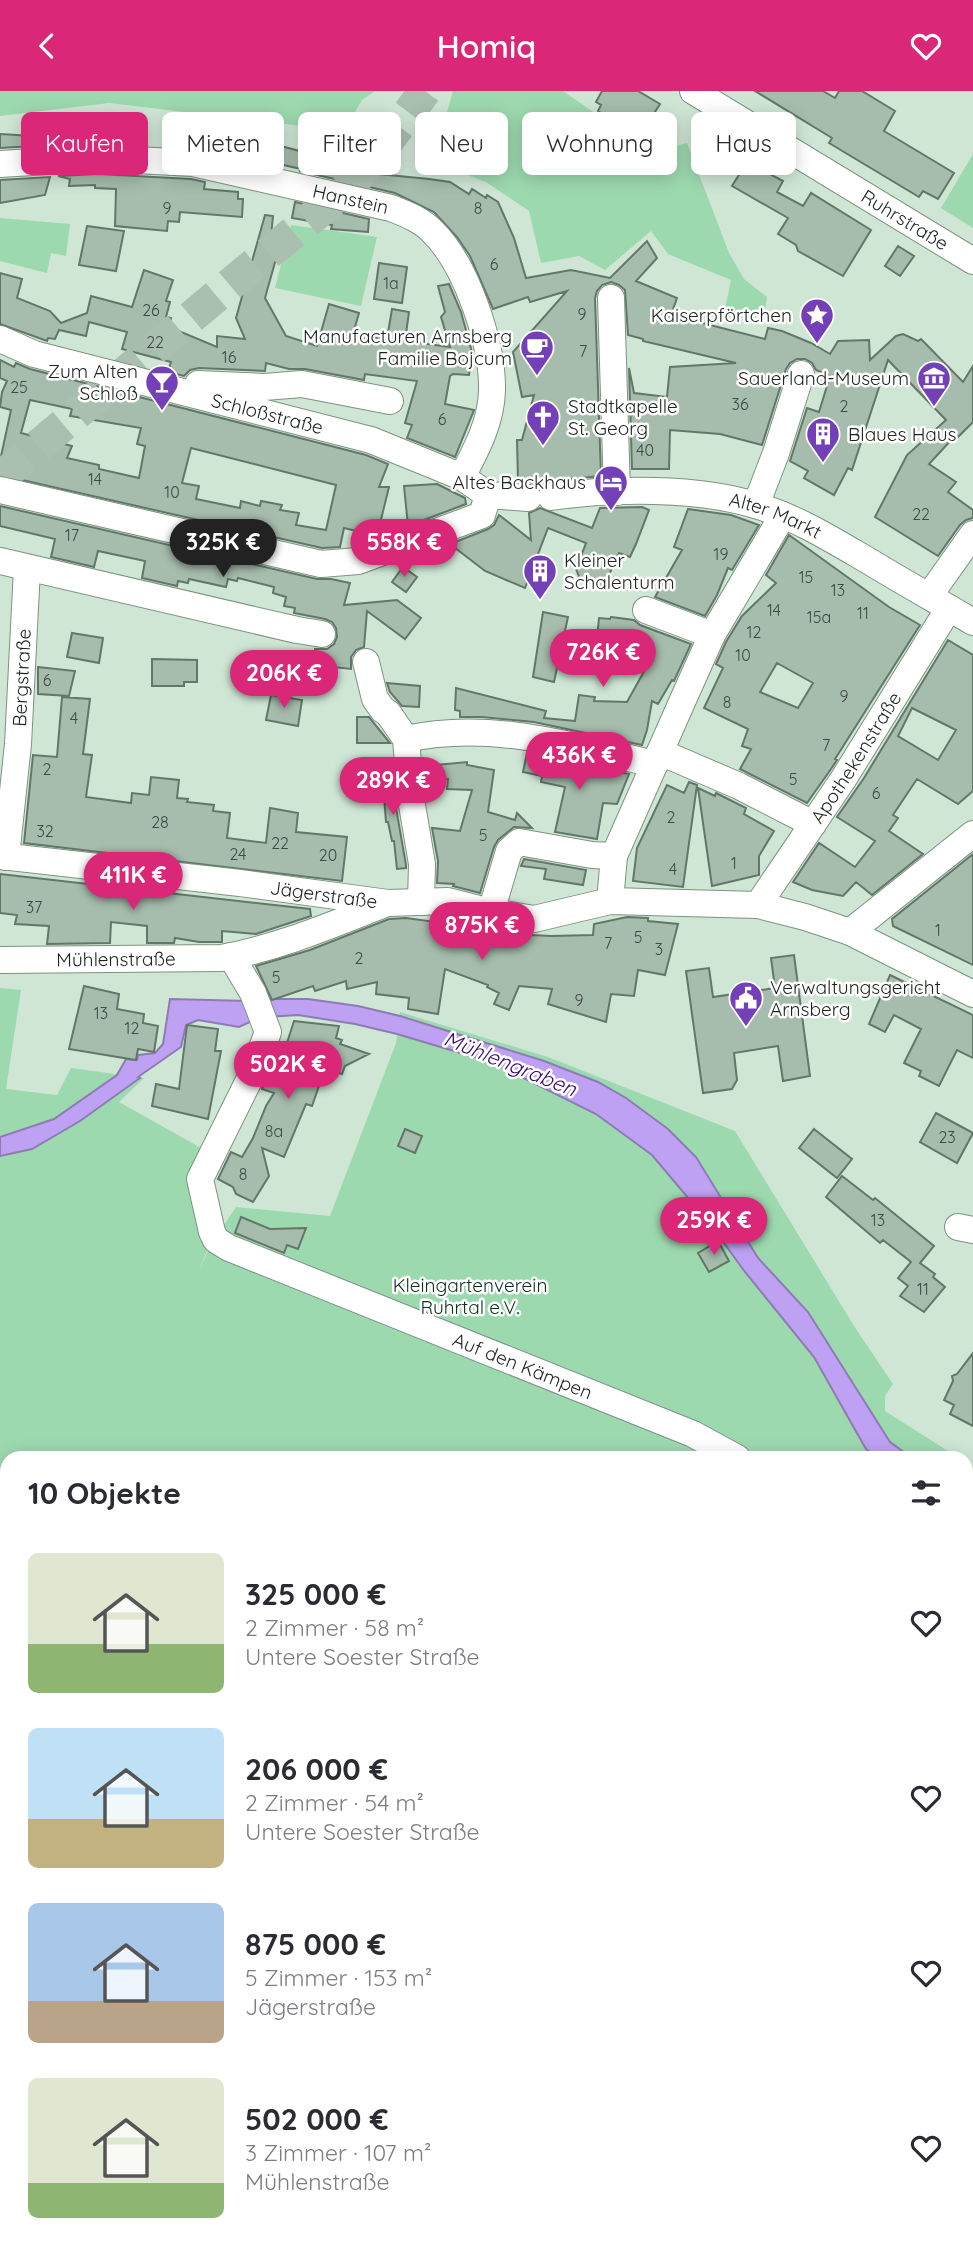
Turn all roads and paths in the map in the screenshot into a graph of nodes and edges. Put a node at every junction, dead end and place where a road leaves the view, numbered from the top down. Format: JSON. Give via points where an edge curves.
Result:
{"nodes":[{"id":1,"x":693,"y":91,"type":"edge"},
{"id":2,"x":0,"y":164,"type":"edge"},
{"id":3,"x":973,"y":261,"type":"edge"},
{"id":4,"x":611,"y":298,"type":"dead end"},
{"id":5,"x":0,"y":339,"type":"edge"},
{"id":6,"x":801,"y":375,"type":"dead end"},
{"id":7,"x":173,"y":390,"type":"junction"},
{"id":8,"x":390,"y":401,"type":"dead end"},
{"id":9,"x":462,"y":477,"type":"junction"},
{"id":10,"x":0,"y":490,"type":"edge"},
{"id":11,"x":617,"y":492,"type":"junction"},
{"id":12,"x":488,"y":495,"type":"junction"},
{"id":13,"x":756,"y":505,"type":"junction"},
{"id":14,"x":783,"y":515,"type":"junction"},
{"id":15,"x":973,"y":534,"type":"edge"},
{"id":16,"x":0,"y":561,"type":"edge"},
{"id":17,"x":27,"y":569,"type":"junction"},
{"id":18,"x":939,"y":602,"type":"junction"},
{"id":19,"x":646,"y":610,"type":"dead end"},
{"id":20,"x":973,"y":622,"type":"edge"},
{"id":21,"x":322,"y":634,"type":"dead end"},
{"id":22,"x":712,"y":635,"type":"junction"},
{"id":23,"x":366,"y":662,"type":"dead end"},
{"id":24,"x":406,"y":739,"type":"junction"},
{"id":25,"x":658,"y":758,"type":"junction"},
{"id":26,"x":813,"y":824,"type":"junction"},
{"id":27,"x":973,"y":835,"type":"edge"},
{"id":28,"x":614,"y":856,"type":"junction"},
{"id":29,"x":3,"y":857,"type":"edge"},
{"id":30,"x":610,"y":901,"type":"junction"},
{"id":31,"x":421,"y":902,"type":"junction"},
{"id":32,"x":388,"y":903,"type":"junction"},
{"id":33,"x":758,"y":905,"type":"junction"},
{"id":34,"x":491,"y":912,"type":"junction"},
{"id":35,"x":850,"y":932,"type":"junction"},
{"id":36,"x":231,"y":956,"type":"junction"},
{"id":37,"x":0,"y":960,"type":"edge"},
{"id":38,"x":973,"y":994,"type":"edge"},
{"id":39,"x":724,"y":1451,"type":"edge"}],
"edges":[{"from":1,"to":3,"type":"street","name":"Ruhrstraße"},
{"from":2,"to":9,"type":"street","name":"Hanstein","via":[[98,158],[193,163],[391,208],[433,231],[459,270],[488,351],[492,391],[488,414]]},
{"from":4,"to":11,"type":"street"},
{"from":5,"to":7,"type":"street","name":"Schloßstraße","via":[[34,354]]},
{"from":6,"to":13,"type":"street"},
{"from":7,"to":8,"type":"street","via":[[182,380],[205,386],[302,384]]},
{"from":7,"to":9,"type":"street","name":"Schloßstraße","via":[[371,440]]},
{"from":9,"to":12,"type":"street","name":"Schloßstraße"},
{"from":10,"to":12,"type":"street","via":[[321,563],[358,561],[482,515]]},
{"from":11,"to":12,"type":"street","name":"Alter Markt"},
{"from":11,"to":13,"type":"street","name":"Alter Markt","via":[[691,493]]},
{"from":13,"to":14,"type":"street","name":"Alter Markt"},
{"from":14,"to":18,"type":"street","name":"Alter Markt"},
{"from":14,"to":22,"type":"street"},
{"from":15,"to":18,"type":"street","name":"Apothekenstraße"},
{"from":16,"to":17,"type":"street"},
{"from":17,"to":21,"type":"street"},
{"from":17,"to":29,"type":"street","name":"Bergstraße","via":[[18,744]]},
{"from":18,"to":20,"type":"street","name":"Alter Markt"},
{"from":18,"to":26,"type":"street","name":"Apothekenstraße","via":[[844,778]]},
{"from":19,"to":22,"type":"street"},
{"from":22,"to":25,"type":"street"},
{"from":23,"to":24,"type":"street","via":[[375,699]]},
{"from":24,"to":25,"type":"street","via":[[431,733],[496,731]]},
{"from":24,"to":31,"type":"street","via":[[422,865]]},
{"from":25,"to":26,"type":"street","via":[[739,786]]},
{"from":25,"to":28,"type":"street"},
{"from":26,"to":33,"type":"street","name":"Apothekenstraße"},
{"from":27,"to":35,"type":"street"},
{"from":28,"to":30,"type":"street"},
{"from":28,"to":34,"type":"street","via":[[519,842],[509,851]]},
{"from":29,"to":32,"type":"street","name":"Jägerstraße"},
{"from":30,"to":33,"type":"street","name":"Jägerstraße"},
{"from":30,"to":34,"type":"street","name":"Jägerstraße","via":[[534,919]]},
{"from":31,"to":32,"type":"street","name":"Jägerstraße"},
{"from":31,"to":34,"type":"street","name":"Jägerstraße","via":[[448,901]]},
{"from":32,"to":36,"type":"street","name":"Mühlenstraße","via":[[312,933]]},
{"from":33,"to":35,"type":"street","name":"Jägerstraße"},
{"from":35,"to":38,"type":"street","name":"Jägerstraße"},
{"from":36,"to":37,"type":"street","name":"Mühlenstraße"},
{"from":36,"to":39,"type":"street","name":"Auf den Kämpen","via":[[253,993],[266,1023],[267,1039],[202,1172],[200,1184],[216,1240],[694,1434]]}]}
